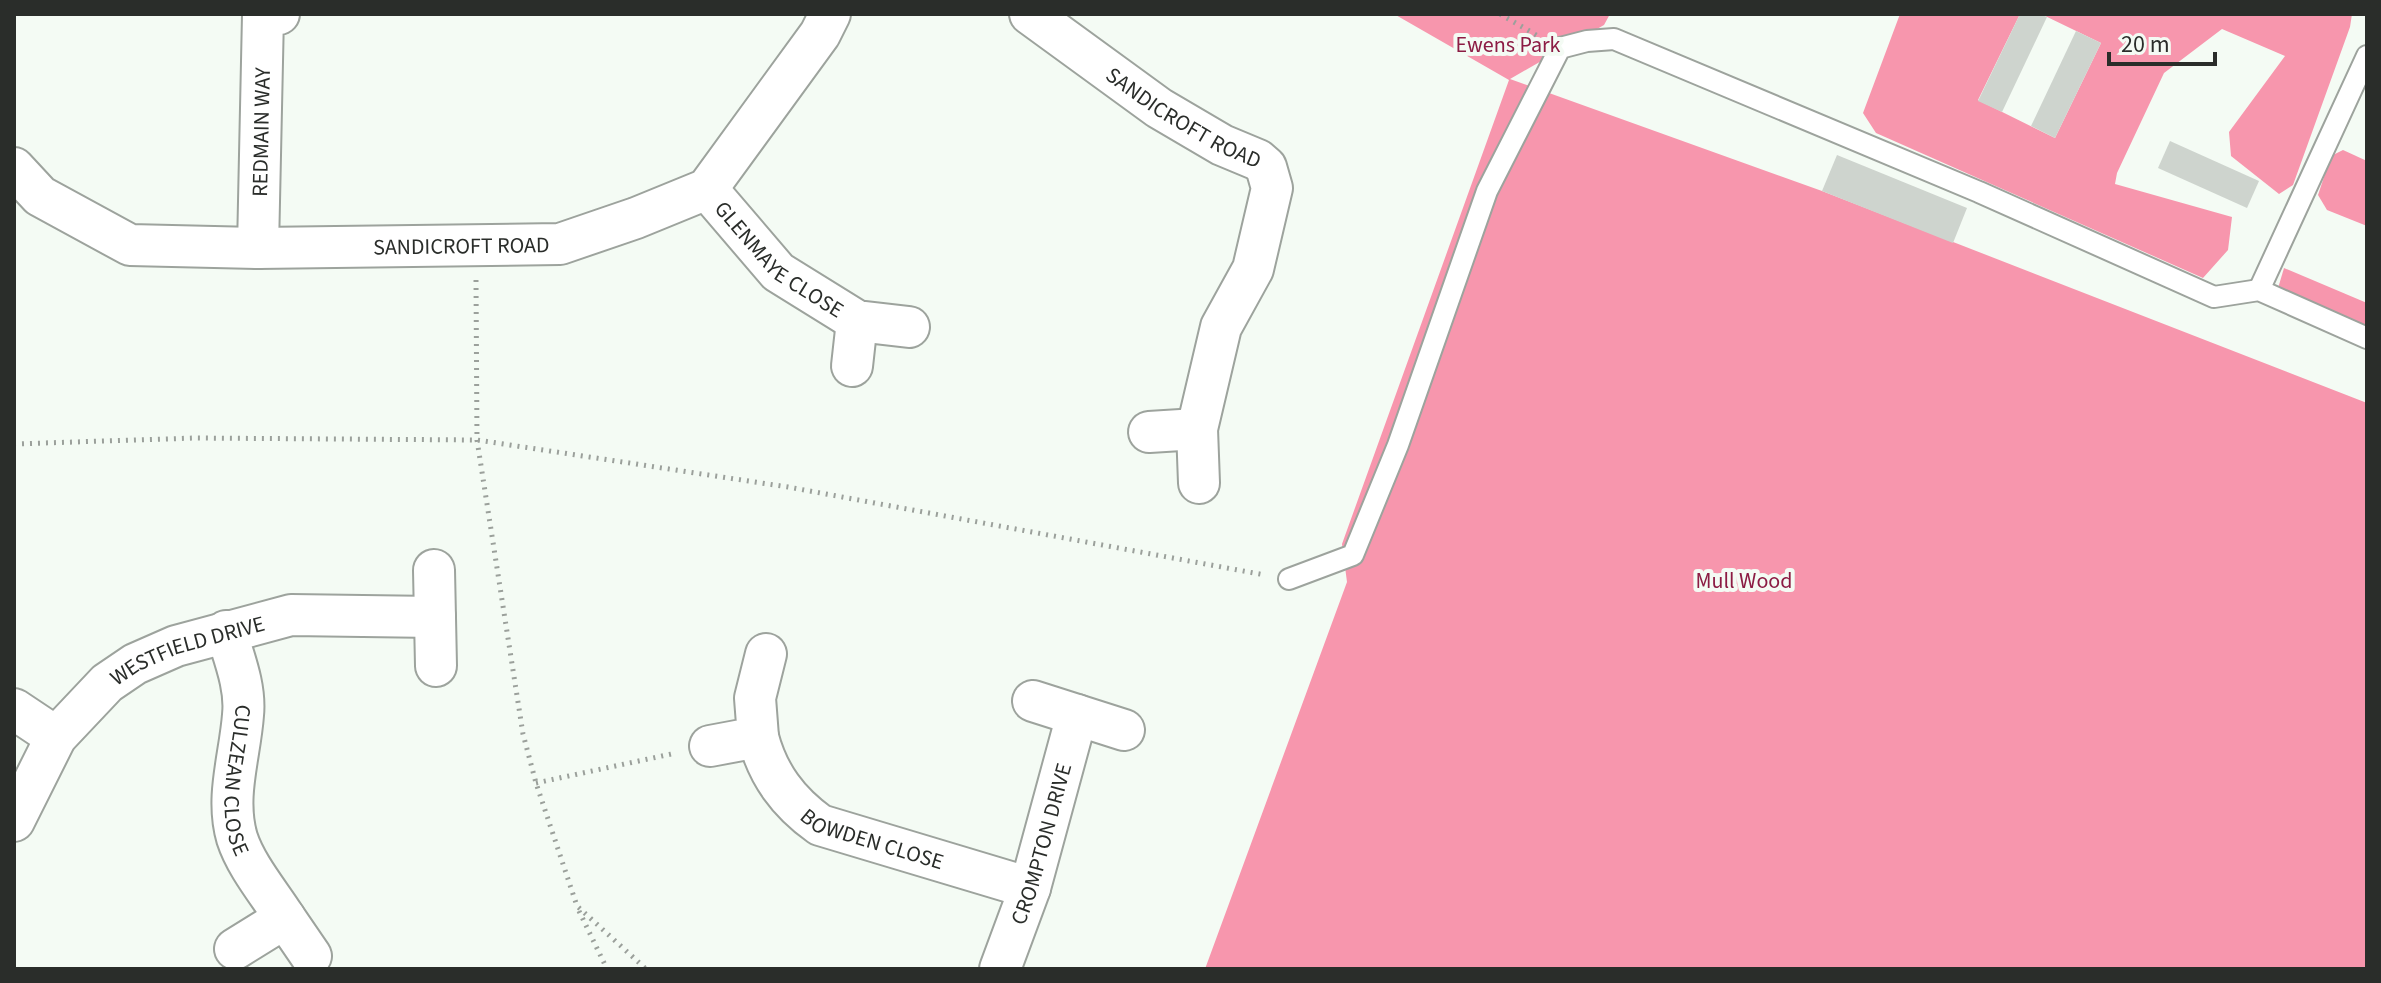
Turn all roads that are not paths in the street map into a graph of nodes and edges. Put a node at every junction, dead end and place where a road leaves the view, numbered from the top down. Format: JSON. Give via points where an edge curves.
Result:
{"nodes":[{"id":1,"x":268,"y":14,"type":"edge"},
{"id":2,"x":830,"y":14,"type":"edge"},
{"id":3,"x":1030,"y":14,"type":"edge"},
{"id":4,"x":2367,"y":56,"type":"edge"},
{"id":5,"x":14,"y":168,"type":"edge"},
{"id":6,"x":707,"y":189,"type":"junction"},
{"id":7,"x":258,"y":248,"type":"junction"},
{"id":8,"x":2259,"y":290,"type":"junction"},
{"id":9,"x":857,"y":321,"type":"junction"},
{"id":10,"x":909,"y":327,"type":"dead end"},
{"id":11,"x":2367,"y":338,"type":"edge"},
{"id":12,"x":852,"y":366,"type":"dead end"},
{"id":13,"x":1197,"y":429,"type":"junction"},
{"id":14,"x":1149,"y":432,"type":"dead end"},
{"id":15,"x":1199,"y":483,"type":"dead end"},
{"id":16,"x":434,"y":570,"type":"dead end"},
{"id":17,"x":1289,"y":579,"type":"road end"},
{"id":18,"x":435,"y":617,"type":"junction"},
{"id":19,"x":226,"y":631,"type":"junction"},
{"id":20,"x":766,"y":654,"type":"dead end"},
{"id":21,"x":436,"y":666,"type":"dead end"},
{"id":22,"x":1033,"y":701,"type":"dead end"},
{"id":23,"x":14,"y":709,"type":"edge"},
{"id":24,"x":1077,"y":715,"type":"junction"},
{"id":25,"x":1124,"y":730,"type":"dead end"},
{"id":26,"x":56,"y":737,"type":"junction"},
{"id":27,"x":758,"y":737,"type":"junction"},
{"id":28,"x":710,"y":746,"type":"road end"},
{"id":29,"x":14,"y":821,"type":"edge"},
{"id":30,"x":1030,"y":888,"type":"junction"},
{"id":31,"x":285,"y":918,"type":"junction"},
{"id":32,"x":235,"y":949,"type":"dead end"},
{"id":33,"x":311,"y":956,"type":"dead end"},
{"id":34,"x":1000,"y":969,"type":"edge"}],
"edges":[{"from":1,"to":7,"type":"street","name":"REDMAIN WAY"},
{"from":2,"to":6,"type":"street"},
{"from":3,"to":13,"type":"street","name":"SANDICROFT ROAD","via":[[1159,108],[1266,167],[1272,188],[1253,269],[1221,327]]},
{"from":4,"to":8,"type":"lane"},
{"from":5,"to":7,"type":"street","name":"SANDICROFT ROAD","via":[[40,196],[130,245]]},
{"from":6,"to":7,"type":"street","name":"SANDICROFT ROAD","via":[[560,244]]},
{"from":6,"to":9,"type":"street","name":"GLENMAYE CLOSE","via":[[778,272]]},
{"from":8,"to":11,"type":"lane"},
{"from":8,"to":17,"type":"lane","via":[[2214,297],[1614,39],[1560,48],[1487,191],[1398,445],[1353,555]]},
{"from":9,"to":10,"type":"street","name":"GLENMAYE CLOSE"},
{"from":9,"to":12,"type":"street","name":"GLENMAYE CLOSE"},
{"from":13,"to":14,"type":"street"},
{"from":13,"to":15,"type":"street","name":"SANDICROFT ROAD"},
{"from":16,"to":18,"type":"street"},
{"from":18,"to":19,"type":"street","name":"WESTFIELD DRIVE","via":[[291,615]]},
{"from":18,"to":21,"type":"street"},
{"from":19,"to":26,"type":"street","name":"WESTFIELD DRIVE","via":[[135,664],[107,683]]},
{"from":19,"to":31,"type":"street","name":"CULZEAN CLOSE","via":[[244,713],[232,794],[235,828],[249,862]]},
{"from":20,"to":27,"type":"street","name":"BOWDEN CLOSE","via":[[755,698]]},
{"from":22,"to":24,"type":"street"},
{"from":23,"to":26,"type":"street"},
{"from":24,"to":25,"type":"street"},
{"from":24,"to":30,"type":"street","name":"CROMPTON DRIVE"},
{"from":26,"to":29,"type":"street","name":"WESTFIELD DRIVE"},
{"from":27,"to":28,"type":"street"},
{"from":27,"to":30,"type":"street","name":"BOWDEN CLOSE","via":[[781,787],[820,825]]},
{"from":30,"to":34,"type":"street","name":"CROMPTON DRIVE"},
{"from":31,"to":32,"type":"street"},
{"from":31,"to":33,"type":"street","name":"CULZEAN CLOSE"}]}
